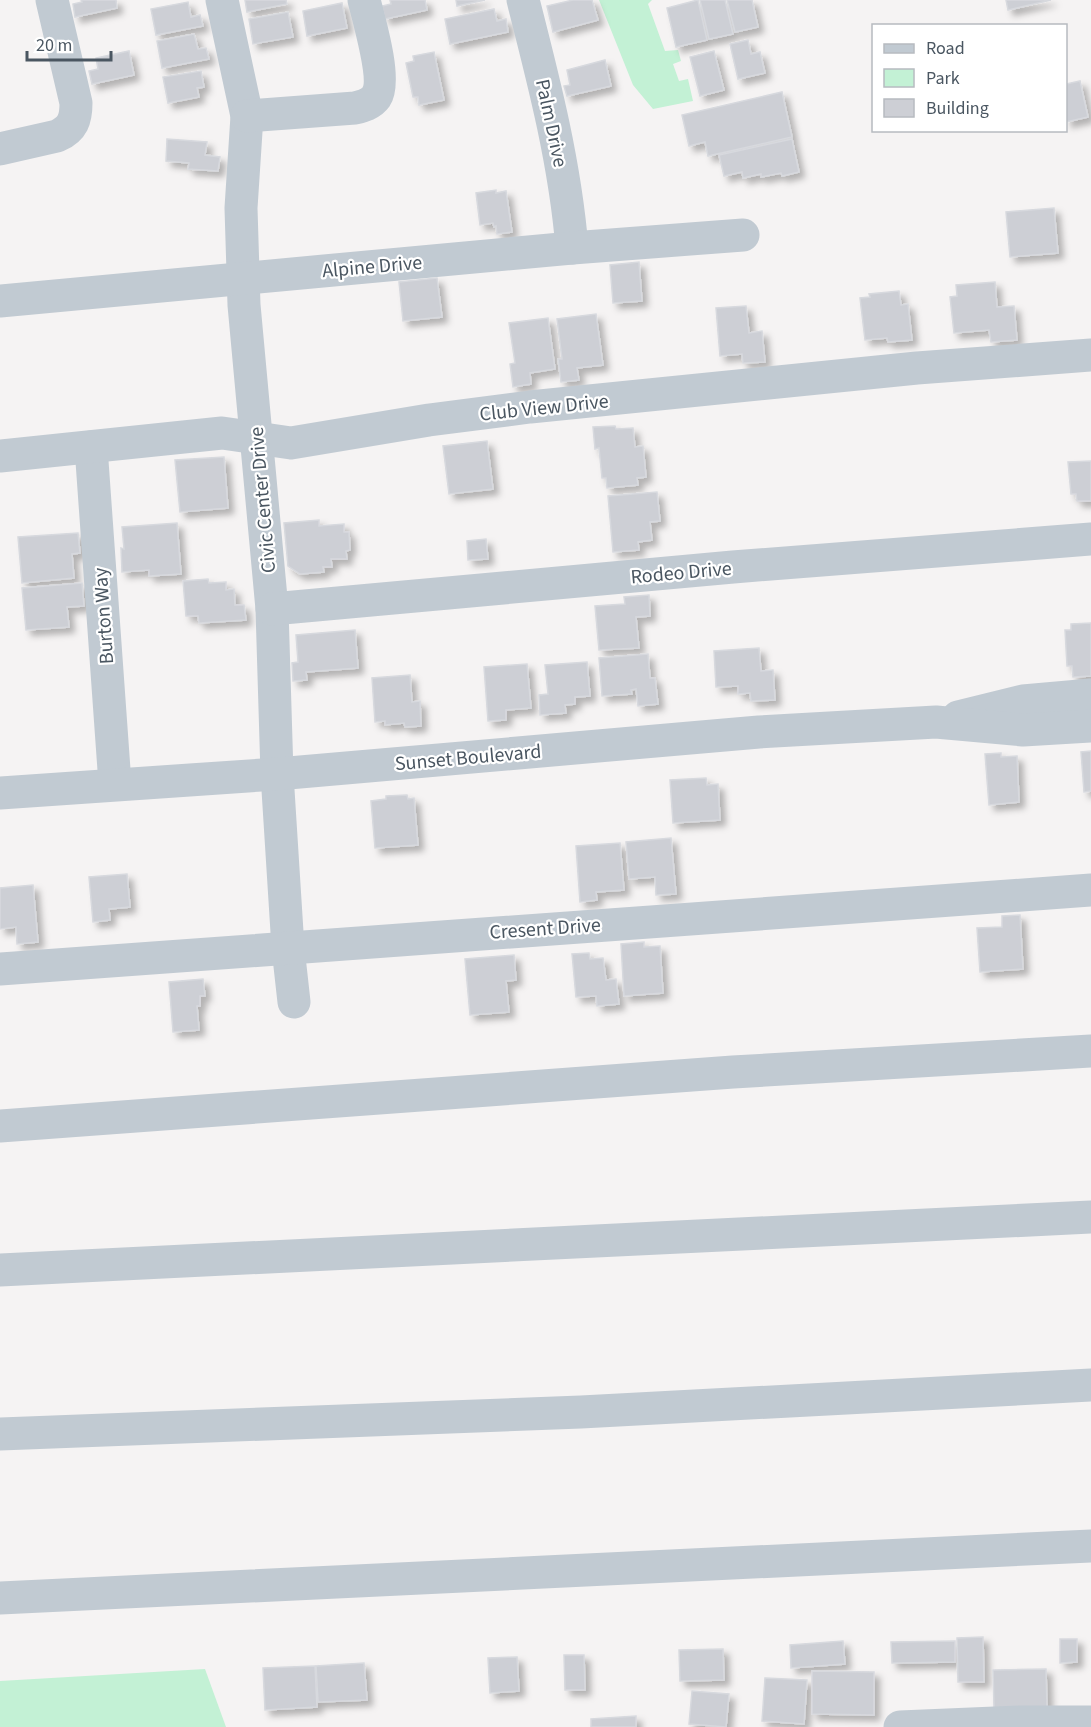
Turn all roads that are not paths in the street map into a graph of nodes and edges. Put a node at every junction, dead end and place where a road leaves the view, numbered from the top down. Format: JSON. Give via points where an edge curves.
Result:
{"nodes":[{"id":1,"x":52,"y":0,"type":"edge"},
{"id":2,"x":222,"y":0,"type":"edge"},
{"id":3,"x":364,"y":0,"type":"edge"},
{"id":4,"x":523,"y":0,"type":"edge"},
{"id":5,"x":247,"y":116,"type":"junction"},
{"id":6,"x":0,"y":149,"type":"edge"},
{"id":7,"x":743,"y":235,"type":"dead end"},
{"id":8,"x":572,"y":248,"type":"junction"},
{"id":9,"x":243,"y":278,"type":"junction"},
{"id":10,"x":0,"y":301,"type":"edge"},
{"id":11,"x":1091,"y":355,"type":"edge"},
{"id":12,"x":256,"y":438,"type":"junction"},
{"id":13,"x":91,"y":447,"type":"junction"},
{"id":14,"x":0,"y":456,"type":"edge"},
{"id":15,"x":1091,"y":539,"type":"edge"},
{"id":16,"x":272,"y":609,"type":"junction"},
{"id":17,"x":1091,"y":695,"type":"edge"},
{"id":18,"x":936,"y":722,"type":"junction"},
{"id":19,"x":1091,"y":726,"type":"edge"},
{"id":20,"x":277,"y":774,"type":"junction"},
{"id":21,"x":115,"y":784,"type":"junction"},
{"id":22,"x":0,"y":793,"type":"edge"},
{"id":23,"x":1091,"y":890,"type":"edge"},
{"id":24,"x":288,"y":948,"type":"junction"},
{"id":25,"x":0,"y":969,"type":"edge"},
{"id":26,"x":294,"y":1002,"type":"dead end"},
{"id":27,"x":1091,"y":1051,"type":"edge"},
{"id":28,"x":0,"y":1126,"type":"edge"},
{"id":29,"x":1091,"y":1217,"type":"edge"},
{"id":30,"x":0,"y":1270,"type":"edge"},
{"id":31,"x":1091,"y":1385,"type":"edge"},
{"id":32,"x":0,"y":1434,"type":"edge"},
{"id":33,"x":1091,"y":1546,"type":"edge"},
{"id":34,"x":0,"y":1598,"type":"edge"},
{"id":35,"x":1091,"y":1722,"type":"edge"},
{"id":36,"x":900,"y":1727,"type":"edge"}],
"edges":[{"from":1,"to":6,"type":"street","via":[[76,102],[73,125],[57,136]]},
{"from":2,"to":5,"type":"street","name":"Civic Center Drive"},
{"from":3,"to":5,"type":"street","via":[[379,74],[376,97],[355,108]]},
{"from":4,"to":8,"type":"street","name":"Palm Drive","via":[[562,165]]},
{"from":5,"to":9,"type":"street","name":"Civic Center Drive","via":[[241,208]]},
{"from":7,"to":8,"type":"street","name":"Alpine Drive"},
{"from":8,"to":9,"type":"street","name":"Alpine Drive"},
{"from":9,"to":10,"type":"street","name":"Alpine Drive"},
{"from":9,"to":12,"type":"street","name":"Civic Center Drive"},
{"from":11,"to":12,"type":"street","name":"Club View Drive","via":[[906,369],[530,407],[291,443]]},
{"from":12,"to":13,"type":"street","name":"Club View Drive","via":[[222,433]]},
{"from":12,"to":16,"type":"street","name":"Civic Center Drive"},
{"from":13,"to":14,"type":"street","name":"Club View Drive"},
{"from":13,"to":21,"type":"street","name":"Burton Way"},
{"from":15,"to":16,"type":"street","name":"Rodeo Drive"},
{"from":16,"to":20,"type":"street","name":"Civic Center Drive"},
{"from":17,"to":18,"type":"street","name":"Sunset Boulevard","via":[[1023,701]]},
{"from":18,"to":19,"type":"street","name":"Sunset Boulevard","via":[[1008,729]]},
{"from":18,"to":20,"type":"street","name":"Sunset Boulevard","via":[[759,732]]},
{"from":20,"to":21,"type":"street","name":"Sunset Boulevard"},
{"from":20,"to":24,"type":"street","name":"Civic Center Drive"},
{"from":21,"to":22,"type":"street","name":"Sunset Boulevard"},
{"from":23,"to":24,"type":"street","name":"Cresent Drive"},
{"from":24,"to":25,"type":"street","name":"Cresent Drive"},
{"from":24,"to":26,"type":"street","name":"Civic Center Drive"},
{"from":27,"to":28,"type":"street","via":[[721,1073]]},
{"from":29,"to":30,"type":"street"},
{"from":31,"to":32,"type":"street","via":[[581,1412]]},
{"from":33,"to":34,"type":"street"},
{"from":35,"to":36,"type":"street"}]}
